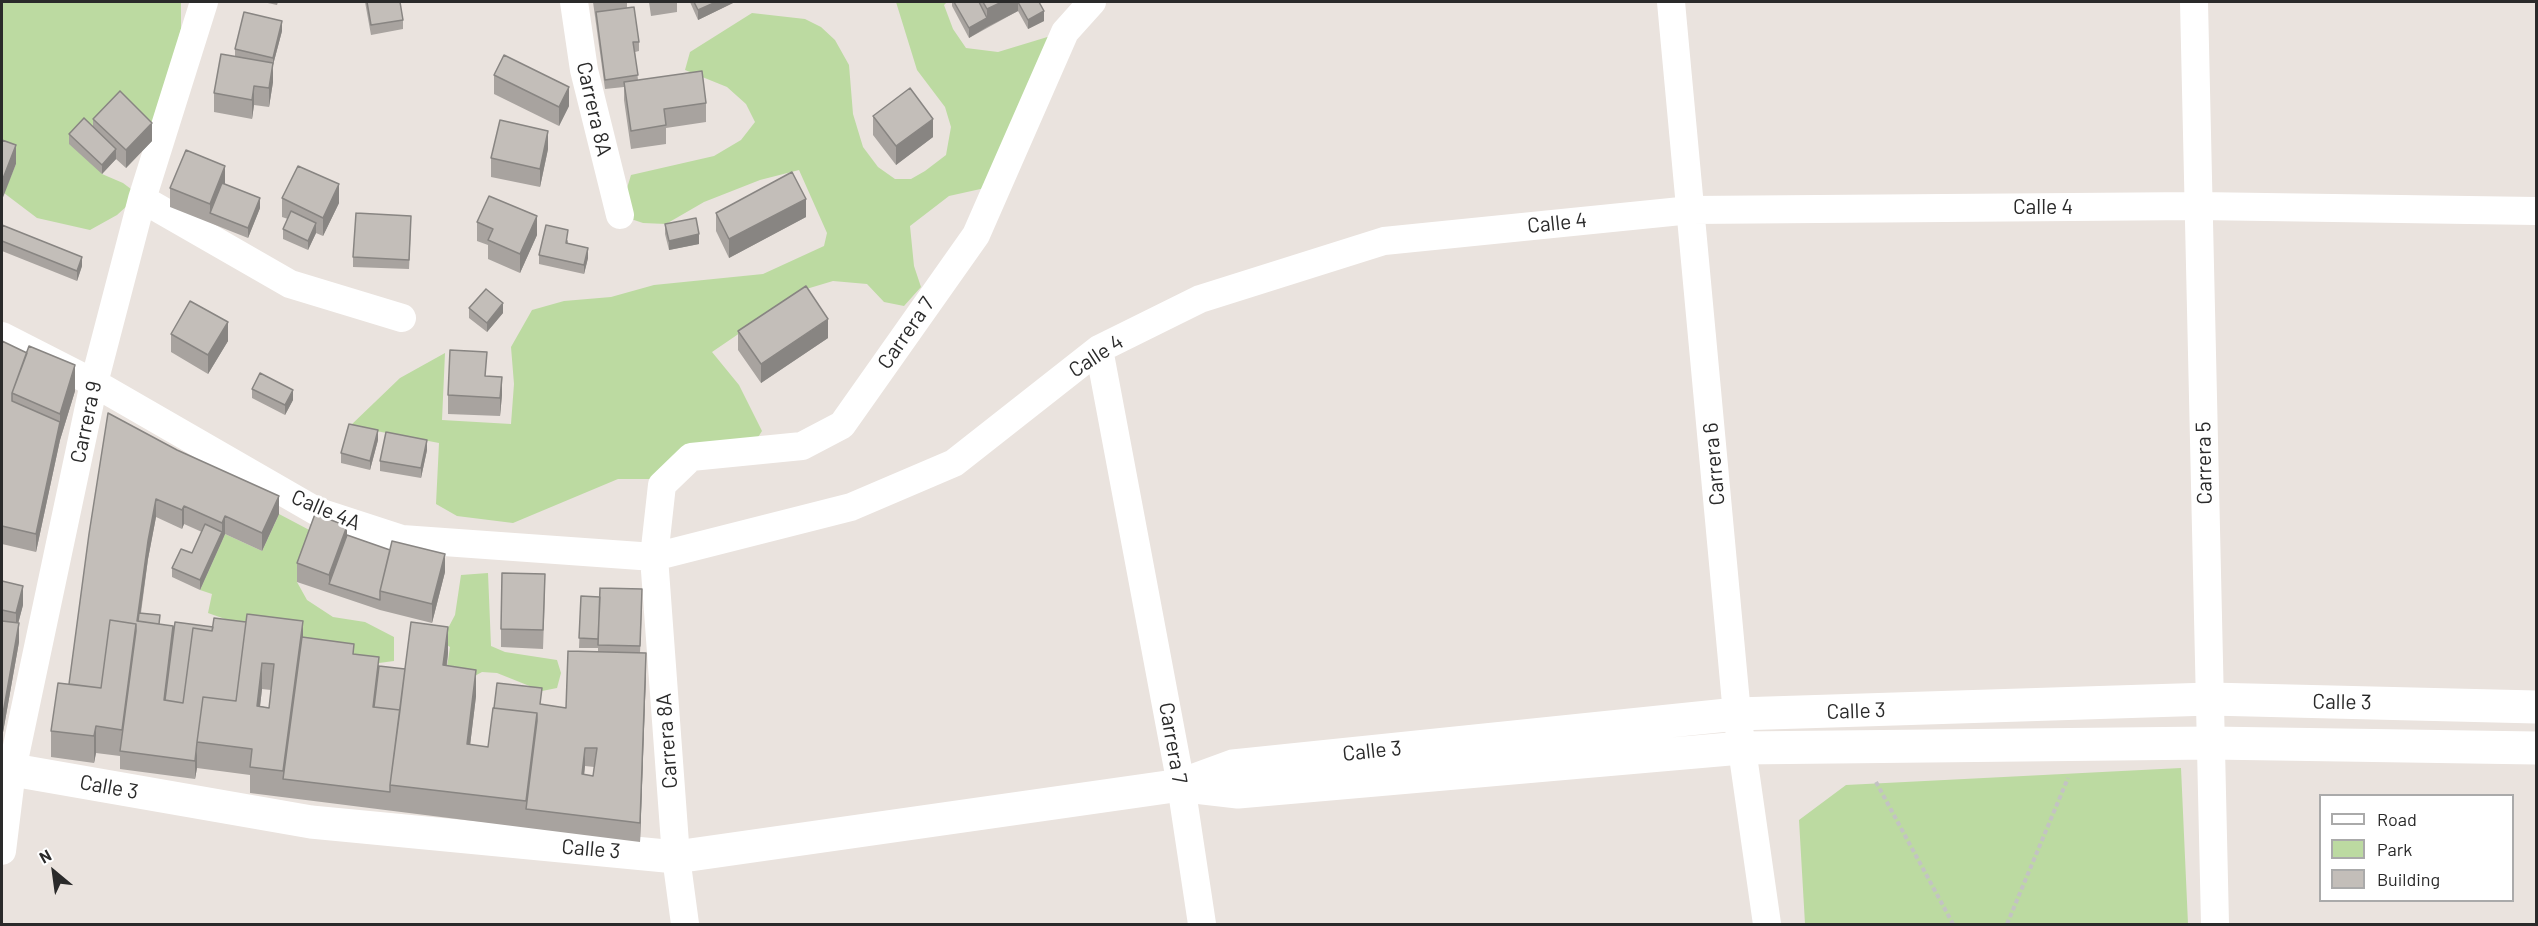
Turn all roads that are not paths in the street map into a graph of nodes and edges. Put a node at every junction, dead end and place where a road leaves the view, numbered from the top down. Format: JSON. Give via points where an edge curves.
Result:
{"nodes":[{"id":1,"x":204,"y":2,"type":"edge"},
{"id":2,"x":574,"y":2,"type":"edge"},
{"id":3,"x":1092,"y":2,"type":"edge"},
{"id":4,"x":1671,"y":2,"type":"edge"},
{"id":5,"x":2194,"y":2,"type":"edge"},
{"id":6,"x":142,"y":199,"type":"junction"},
{"id":7,"x":2198,"y":206,"type":"junction"},
{"id":8,"x":1691,"y":210,"type":"junction"},
{"id":9,"x":2536,"y":211,"type":"edge"},
{"id":10,"x":620,"y":215,"type":"dead end"},
{"id":11,"x":402,"y":318,"type":"dead end"},
{"id":12,"x":2,"y":336,"type":"edge"},
{"id":13,"x":1099,"y":349,"type":"junction"},
{"id":14,"x":94,"y":382,"type":"junction"},
{"id":15,"x":654,"y":557,"type":"junction"},
{"id":16,"x":2210,"y":699,"type":"junction"},
{"id":17,"x":2536,"y":707,"type":"edge"},
{"id":18,"x":1737,"y":714,"type":"junction"},
{"id":19,"x":2211,"y":743,"type":"junction"},
{"id":20,"x":1741,"y":747,"type":"junction"},
{"id":21,"x":2536,"y":748,"type":"edge"},
{"id":22,"x":7,"y":769,"type":"edge"},
{"id":23,"x":1181,"y":785,"type":"junction"},
{"id":24,"x":2,"y":851,"type":"edge"},
{"id":25,"x":676,"y":857,"type":"junction"},
{"id":26,"x":685,"y":924,"type":"edge"},
{"id":27,"x":1202,"y":924,"type":"edge"},
{"id":28,"x":1767,"y":924,"type":"edge"},
{"id":29,"x":2215,"y":924,"type":"edge"}],
"edges":[{"from":1,"to":6,"type":"street","name":"Carrera 9"},
{"from":2,"to":10,"type":"street","name":"Carrera 8A","via":[[584,70]]},
{"from":3,"to":15,"type":"street","name":"Carrera 7","via":[[1065,32],[976,235],[842,425],[802,446],[691,457],[662,485]]},
{"from":4,"to":8,"type":"street","name":"Carrera 6"},
{"from":5,"to":7,"type":"street","name":"Carrera 5"},
{"from":6,"to":11,"type":"street","via":[[290,284]]},
{"from":6,"to":14,"type":"street","name":"Carrera 9"},
{"from":7,"to":8,"type":"street","name":"Calle 4"},
{"from":7,"to":9,"type":"street","name":"Calle 4"},
{"from":7,"to":16,"type":"street","name":"Carrera 5"},
{"from":8,"to":13,"type":"street","name":"Calle 4","via":[[1384,241],[1200,299]]},
{"from":8,"to":18,"type":"street","name":"Carrera 6"},
{"from":12,"to":14,"type":"street","name":"Calle 4A"},
{"from":13,"to":15,"type":"street","name":"Calle 4","via":[[954,463],[851,507]]},
{"from":13,"to":23,"type":"street","name":"Carrera 7"},
{"from":14,"to":15,"type":"street","name":"Calle 4A","via":[[316,511],[402,539]]},
{"from":14,"to":22,"type":"street","name":"Carrera 9"},
{"from":15,"to":25,"type":"street","name":"Carrera 8A"},
{"from":16,"to":17,"type":"main road","name":"Calle 3"},
{"from":16,"to":18,"type":"main road","name":"Calle 3"},
{"from":16,"to":19,"type":"street","name":"Carrera 5"},
{"from":18,"to":20,"type":"street","name":"Carrera 6"},
{"from":18,"to":23,"type":"main road","name":"Calle 3","via":[[1233,765]]},
{"from":19,"to":20,"type":"main road","name":"Calle 3"},
{"from":19,"to":21,"type":"main road","name":"Calle 3"},
{"from":19,"to":29,"type":"street","name":"Carrera 5"},
{"from":20,"to":23,"type":"main road","name":"Calle 3","via":[[1239,792]]},
{"from":20,"to":28,"type":"street","name":"Carrera 6"},
{"from":22,"to":24,"type":"street","name":"Carrera 9"},
{"from":22,"to":25,"type":"main road","name":"Calle 3","via":[[311,822]]},
{"from":23,"to":25,"type":"main road","name":"Calle 3"},
{"from":23,"to":27,"type":"street","name":"Carrera 7"},
{"from":25,"to":26,"type":"street","name":"Carrera 8A"}]}
